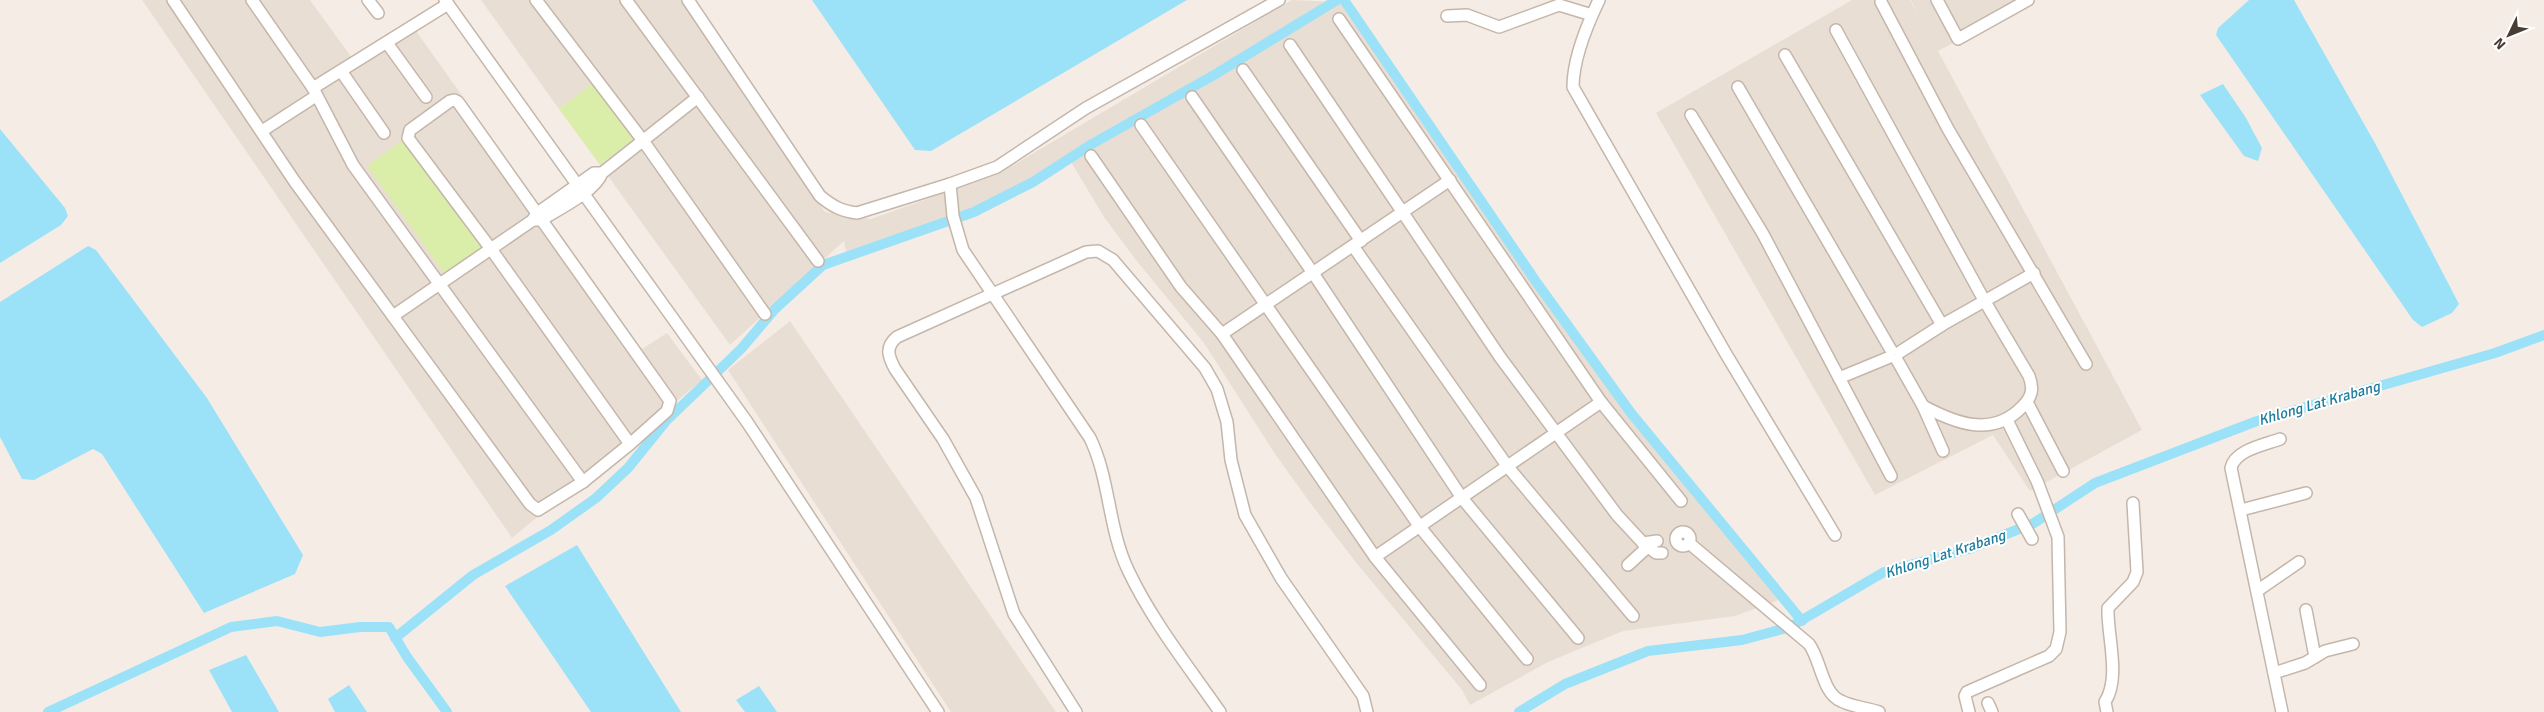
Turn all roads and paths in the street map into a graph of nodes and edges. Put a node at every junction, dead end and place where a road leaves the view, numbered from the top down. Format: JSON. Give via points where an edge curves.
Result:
{"nodes":[{"id":1,"x":173,"y":0,"type":"edge"},
{"id":2,"x":252,"y":0,"type":"edge"},
{"id":3,"x":368,"y":0,"type":"edge"},
{"id":4,"x":536,"y":0,"type":"edge"},
{"id":5,"x":626,"y":0,"type":"edge"},
{"id":6,"x":688,"y":0,"type":"edge"},
{"id":7,"x":1279,"y":0,"type":"edge"},
{"id":8,"x":1599,"y":0,"type":"edge"},
{"id":9,"x":1936,"y":0,"type":"edge"},
{"id":10,"x":2028,"y":0,"type":"edge"},
{"id":11,"x":447,"y":2,"type":"edge"},
{"id":12,"x":1882,"y":2,"type":"dead end"},
{"id":13,"x":2014,"y":3,"type":"edge"},
{"id":14,"x":1262,"y":4,"type":"edge"},
{"id":15,"x":378,"y":13,"type":"dead end"},
{"id":16,"x":1592,"y":15,"type":"junction"},
{"id":17,"x":1447,"y":16,"type":"dead end"},
{"id":18,"x":1339,"y":19,"type":"dead end"},
{"id":19,"x":1836,"y":30,"type":"dead end"},
{"id":20,"x":387,"y":43,"type":"junction"},
{"id":21,"x":1290,"y":45,"type":"dead end"},
{"id":22,"x":1785,"y":55,"type":"dead end"},
{"id":23,"x":1243,"y":70,"type":"dead end"},
{"id":24,"x":342,"y":71,"type":"junction"},
{"id":25,"x":1738,"y":87,"type":"dead end"},
{"id":26,"x":314,"y":92,"type":"junction"},
{"id":27,"x":426,"y":97,"type":"dead end"},
{"id":28,"x":698,"y":97,"type":"junction"},
{"id":29,"x":1192,"y":97,"type":"dead end"},
{"id":30,"x":1690,"y":115,"type":"dead end"},
{"id":31,"x":1141,"y":125,"type":"dead end"},
{"id":32,"x":262,"y":131,"type":"junction"},
{"id":33,"x":384,"y":133,"type":"dead end"},
{"id":34,"x":644,"y":142,"type":"junction"},
{"id":35,"x":1091,"y":156,"type":"dead end"},
{"id":36,"x":1450,"y":180,"type":"junction"},
{"id":37,"x":950,"y":184,"type":"junction"},
{"id":38,"x":580,"y":189,"type":"junction"},
{"id":39,"x":1402,"y":213,"type":"junction"},
{"id":40,"x":537,"y":218,"type":"junction"},
{"id":41,"x":1357,"y":244,"type":"junction"},
{"id":42,"x":491,"y":248,"type":"junction"},
{"id":43,"x":818,"y":261,"type":"dead end"},
{"id":44,"x":2034,"y":272,"type":"junction"},
{"id":45,"x":1313,"y":273,"type":"junction"},
{"id":46,"x":440,"y":282,"type":"junction"},
{"id":47,"x":994,"y":293,"type":"junction"},
{"id":48,"x":1984,"y":300,"type":"junction"},
{"id":49,"x":1266,"y":305,"type":"junction"},
{"id":50,"x":765,"y":314,"type":"dead end"},
{"id":51,"x":393,"y":316,"type":"junction"},
{"id":52,"x":1942,"y":325,"type":"junction"},
{"id":53,"x":1222,"y":334,"type":"junction"},
{"id":54,"x":1895,"y":355,"type":"junction"},
{"id":55,"x":2086,"y":364,"type":"dead end"},
{"id":56,"x":1839,"y":378,"type":"junction"},
{"id":57,"x":1602,"y":402,"type":"junction"},
{"id":58,"x":2027,"y":402,"type":"junction"},
{"id":59,"x":1923,"y":406,"type":"junction"},
{"id":60,"x":2007,"y":420,"type":"junction"},
{"id":61,"x":1557,"y":434,"type":"junction"},
{"id":62,"x":2280,"y":439,"type":"dead end"},
{"id":63,"x":630,"y":444,"type":"junction"},
{"id":64,"x":1943,"y":451,"type":"dead end"},
{"id":65,"x":1508,"y":467,"type":"junction"},
{"id":66,"x":2063,"y":471,"type":"dead end"},
{"id":67,"x":1892,"y":476,"type":"dead end"},
{"id":68,"x":583,"y":482,"type":"junction"},
{"id":69,"x":2306,"y":493,"type":"dead end"},
{"id":70,"x":1462,"y":498,"type":"junction"},
{"id":71,"x":1681,"y":502,"type":"dead end"},
{"id":72,"x":2133,"y":503,"type":"dead end"},
{"id":73,"x":2241,"y":510,"type":"junction"},
{"id":74,"x":2019,"y":515,"type":"dead end"},
{"id":75,"x":1420,"y":527,"type":"junction"},
{"id":76,"x":1835,"y":536,"type":"dead end"},
{"id":77,"x":2031,"y":538,"type":"dead end"},
{"id":78,"x":1664,"y":544,"type":"junction"},
{"id":79,"x":1375,"y":557,"type":"junction"},
{"id":80,"x":2299,"y":562,"type":"dead end"},
{"id":81,"x":1628,"y":565,"type":"dead end"},
{"id":82,"x":2257,"y":590,"type":"junction"},
{"id":83,"x":2306,"y":610,"type":"dead end"},
{"id":84,"x":1633,"y":616,"type":"dead end"},
{"id":85,"x":1578,"y":638,"type":"dead end"},
{"id":86,"x":2353,"y":644,"type":"dead end"},
{"id":87,"x":2315,"y":657,"type":"junction"},
{"id":88,"x":1527,"y":659,"type":"dead end"},
{"id":89,"x":2274,"y":673,"type":"junction"},
{"id":90,"x":1480,"y":685,"type":"dead end"},
{"id":91,"x":938,"y":712,"type":"edge"},
{"id":92,"x":1076,"y":712,"type":"edge"},
{"id":93,"x":1220,"y":712,"type":"edge"},
{"id":94,"x":1367,"y":712,"type":"edge"},
{"id":95,"x":1879,"y":712,"type":"edge"},
{"id":96,"x":1969,"y":712,"type":"edge"},
{"id":97,"x":2108,"y":712,"type":"edge"},
{"id":98,"x":2282,"y":712,"type":"edge"}],
"edges":[{"from":1,"to":32,"type":"street"},
{"from":2,"to":26,"type":"street"},
{"from":3,"to":15,"type":"street"},
{"from":4,"to":34,"type":"street"},
{"from":5,"to":28,"type":"street"},
{"from":6,"to":37,"type":"street","via":[[820,196],[831,205],[844,211],[862,212]]},
{"from":7,"to":14,"type":"street"},
{"from":8,"to":16,"type":"street"},
{"from":9,"to":13,"type":"street","via":[[1958,39]]},
{"from":10,"to":13,"type":"street"},
{"from":11,"to":20,"type":"street"},
{"from":11,"to":38,"type":"street"},
{"from":12,"to":44,"type":"street","via":[[1948,129]]},
{"from":14,"to":37,"type":"street","via":[[1086,108],[997,167]]},
{"from":16,"to":17,"type":"street","via":[[1559,5],[1499,27],[1467,15]]},
{"from":16,"to":76,"type":"street","via":[[1573,76],[1573,87]]},
{"from":18,"to":36,"type":"street"},
{"from":19,"to":48,"type":"street"},
{"from":20,"to":24,"type":"street"},
{"from":20,"to":27,"type":"street"},
{"from":21,"to":39,"type":"street"},
{"from":22,"to":52,"type":"street"},
{"from":23,"to":41,"type":"street"},
{"from":24,"to":26,"type":"street"},
{"from":24,"to":33,"type":"street"},
{"from":25,"to":54,"type":"street"},
{"from":26,"to":32,"type":"street"},
{"from":26,"to":46,"type":"street","via":[[353,165]]},
{"from":28,"to":34,"type":"street"},
{"from":28,"to":43,"type":"street"},
{"from":29,"to":45,"type":"street"},
{"from":30,"to":56,"type":"street","via":[[1763,234]]},
{"from":31,"to":49,"type":"street"},
{"from":32,"to":51,"type":"street","via":[[295,182]]},
{"from":34,"to":38,"type":"street","via":[[602,173],[599,180]]},
{"from":34,"to":50,"type":"street"},
{"from":35,"to":53,"type":"street","via":[[1181,288]]},
{"from":36,"to":39,"type":"street"},
{"from":36,"to":57,"type":"street"},
{"from":37,"to":47,"type":"street","via":[[957,232],[968,257]]},
{"from":38,"to":40,"type":"street"},
{"from":38,"to":91,"type":"street","via":[[747,422]]},
{"from":39,"to":41,"type":"street"},
{"from":39,"to":61,"type":"street"},
{"from":40,"to":42,"type":"street"},
{"from":40,"to":42,"type":"street","via":[[458,102],[450,101],[410,130],[408,138]]},
{"from":40,"to":63,"type":"street","via":[[670,401],[667,411]]},
{"from":41,"to":45,"type":"street"},
{"from":41,"to":65,"type":"street"},
{"from":42,"to":46,"type":"street"},
{"from":42,"to":63,"type":"street"},
{"from":44,"to":48,"type":"street"},
{"from":44,"to":55,"type":"street"},
{"from":45,"to":49,"type":"street"},
{"from":45,"to":70,"type":"street"},
{"from":46,"to":51,"type":"street"},
{"from":46,"to":68,"type":"street"},
{"from":47,"to":92,"type":"street","via":[[897,337],[890,343],[888,354],[943,439],[976,498],[1008,601]]},
{"from":47,"to":93,"type":"street","via":[[1090,438],[1099,456],[1108,503],[1128,569],[1160,626]]},
{"from":47,"to":94,"type":"street","via":[[1086,252],[1098,251],[1113,260],[1205,368],[1217,388],[1245,515],[1280,578],[1363,696]]},
{"from":48,"to":52,"type":"street"},
{"from":48,"to":58,"type":"street","via":[[2029,376],[2033,391]]},
{"from":49,"to":53,"type":"street"},
{"from":49,"to":75,"type":"street"},
{"from":51,"to":68,"type":"street","via":[[530,504],[538,510],[545,508]]},
{"from":52,"to":54,"type":"street"},
{"from":53,"to":79,"type":"street"},
{"from":54,"to":56,"type":"street"},
{"from":54,"to":59,"type":"street"},
{"from":56,"to":67,"type":"street"},
{"from":57,"to":61,"type":"street"},
{"from":57,"to":71,"type":"street"},
{"from":58,"to":60,"type":"street"},
{"from":58,"to":66,"type":"street"},
{"from":59,"to":60,"type":"street","via":[[1954,421],[1976,426]]},
{"from":59,"to":64,"type":"street"},
{"from":60,"to":96,"type":"street","via":[[2037,481],[2058,537],[2060,632],[2056,649],[2049,656],[1967,692]]},
{"from":61,"to":65,"type":"street"},
{"from":61,"to":78,"type":"street","via":[[1617,515]]},
{"from":62,"to":73,"type":"street","via":[[2239,455],[2232,462]]},
{"from":63,"to":68,"type":"street"},
{"from":65,"to":70,"type":"street"},
{"from":65,"to":84,"type":"street"},
{"from":69,"to":73,"type":"street"},
{"from":70,"to":75,"type":"street"},
{"from":70,"to":85,"type":"street"},
{"from":72,"to":97,"type":"street","via":[[2138,566],[2132,582],[2108,608],[2113,648],[2110,693],[2105,702]]},
{"from":73,"to":82,"type":"street"},
{"from":74,"to":77,"type":"street"},
{"from":75,"to":79,"type":"street"},
{"from":75,"to":88,"type":"street"},
{"from":78,"to":81,"type":"street"},
{"from":78,"to":95,"type":"street","via":[[1766,609],[1809,644],[1832,695],[1840,701]]},
{"from":79,"to":90,"type":"street"},
{"from":80,"to":82,"type":"street"},
{"from":82,"to":89,"type":"street"},
{"from":83,"to":87,"type":"street"},
{"from":86,"to":87,"type":"street"},
{"from":87,"to":89,"type":"street"},
{"from":89,"to":98,"type":"street"}]}
